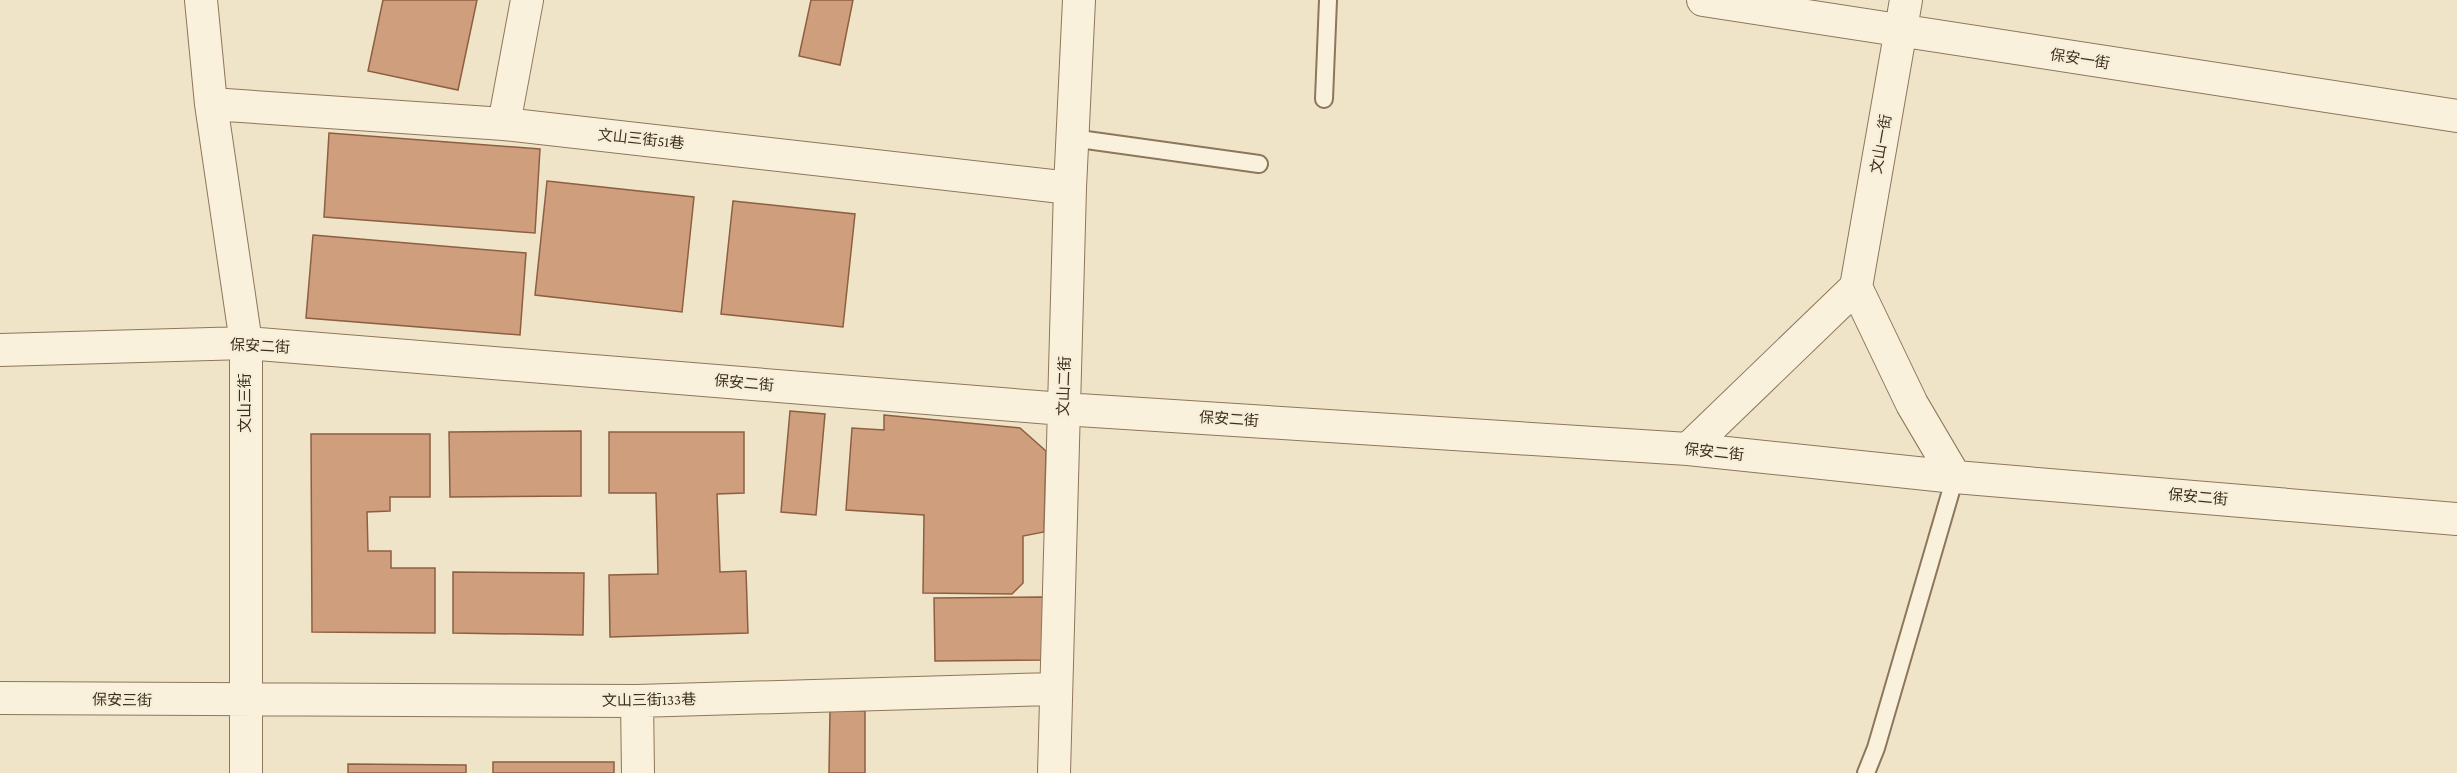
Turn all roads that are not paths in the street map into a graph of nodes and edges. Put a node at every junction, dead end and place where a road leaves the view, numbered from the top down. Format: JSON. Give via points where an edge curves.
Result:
{"nodes":[{"id":1,"x":201,"y":0,"type":"edge"},
{"id":2,"x":527,"y":0,"type":"edge"},
{"id":3,"x":1079,"y":0,"type":"edge"},
{"id":4,"x":1328,"y":0,"type":"edge"},
{"id":5,"x":1703,"y":0,"type":"edge"},
{"id":6,"x":1906,"y":0,"type":"edge"},
{"id":7,"x":1900,"y":32,"type":"junction"},
{"id":8,"x":1324,"y":99,"type":"dead end"},
{"id":9,"x":211,"y":104,"type":"junction"},
{"id":10,"x":2457,"y":116,"type":"edge"},
{"id":11,"x":504,"y":124,"type":"junction"},
{"id":12,"x":1072,"y":138,"type":"junction"},
{"id":13,"x":1258,"y":164,"type":"dead end"},
{"id":14,"x":1070,"y":188,"type":"junction"},
{"id":15,"x":1856,"y":287,"type":"junction"},
{"id":16,"x":246,"y":343,"type":"junction"},
{"id":17,"x":0,"y":350,"type":"edge"},
{"id":18,"x":1063,"y":409,"type":"junction"},
{"id":19,"x":1688,"y":449,"type":"junction"},
{"id":20,"x":1955,"y":477,"type":"junction"},
{"id":21,"x":2457,"y":519,"type":"edge"},
{"id":22,"x":1054,"y":689,"type":"junction"},
{"id":23,"x":0,"y":699,"type":"edge"},
{"id":24,"x":244,"y":701,"type":"junction"},
{"id":25,"x":637,"y":701,"type":"junction"},
{"id":26,"x":246,"y":773,"type":"edge"},
{"id":27,"x":638,"y":773,"type":"edge"},
{"id":28,"x":1054,"y":773,"type":"edge"},
{"id":29,"x":1866,"y":773,"type":"edge"}],
"edges":[{"from":1,"to":9,"type":"street","name":"文山三街"},
{"from":2,"to":11,"type":"street"},
{"from":3,"to":12,"type":"street","name":"文山二街"},
{"from":4,"to":8,"type":"lane"},
{"from":5,"to":7,"type":"street","name":"保安一街"},
{"from":6,"to":7,"type":"street","name":"文山一街"},
{"from":7,"to":10,"type":"street","name":"保安一街"},
{"from":7,"to":15,"type":"street","name":"文山一街"},
{"from":9,"to":11,"type":"street","name":"文山三街51巷"},
{"from":9,"to":16,"type":"street","name":"文山三街"},
{"from":11,"to":14,"type":"street","name":"文山三街51巷"},
{"from":12,"to":13,"type":"lane"},
{"from":12,"to":14,"type":"street","name":"文山二街"},
{"from":14,"to":18,"type":"street","name":"文山二街"},
{"from":15,"to":19,"type":"street"},
{"from":15,"to":20,"type":"street","via":[[1912,404]]},
{"from":16,"to":17,"type":"street","name":"保安二街"},
{"from":16,"to":18,"type":"street","name":"保安二街"},
{"from":16,"to":24,"type":"street","name":"文山三街"},
{"from":18,"to":19,"type":"street","name":"保安二街"},
{"from":18,"to":22,"type":"street","name":"文山二街"},
{"from":19,"to":20,"type":"street","name":"保安二街"},
{"from":20,"to":21,"type":"street","name":"保安二街"},
{"from":20,"to":29,"type":"lane"},
{"from":22,"to":25,"type":"street","name":"文山三街133巷"},
{"from":22,"to":28,"type":"street","name":"文山二街"},
{"from":23,"to":24,"type":"street","name":"保安三街"},
{"from":24,"to":25,"type":"street","name":"文山三街133巷"},
{"from":24,"to":26,"type":"street","name":"文山三街"},
{"from":25,"to":27,"type":"street"}]}
